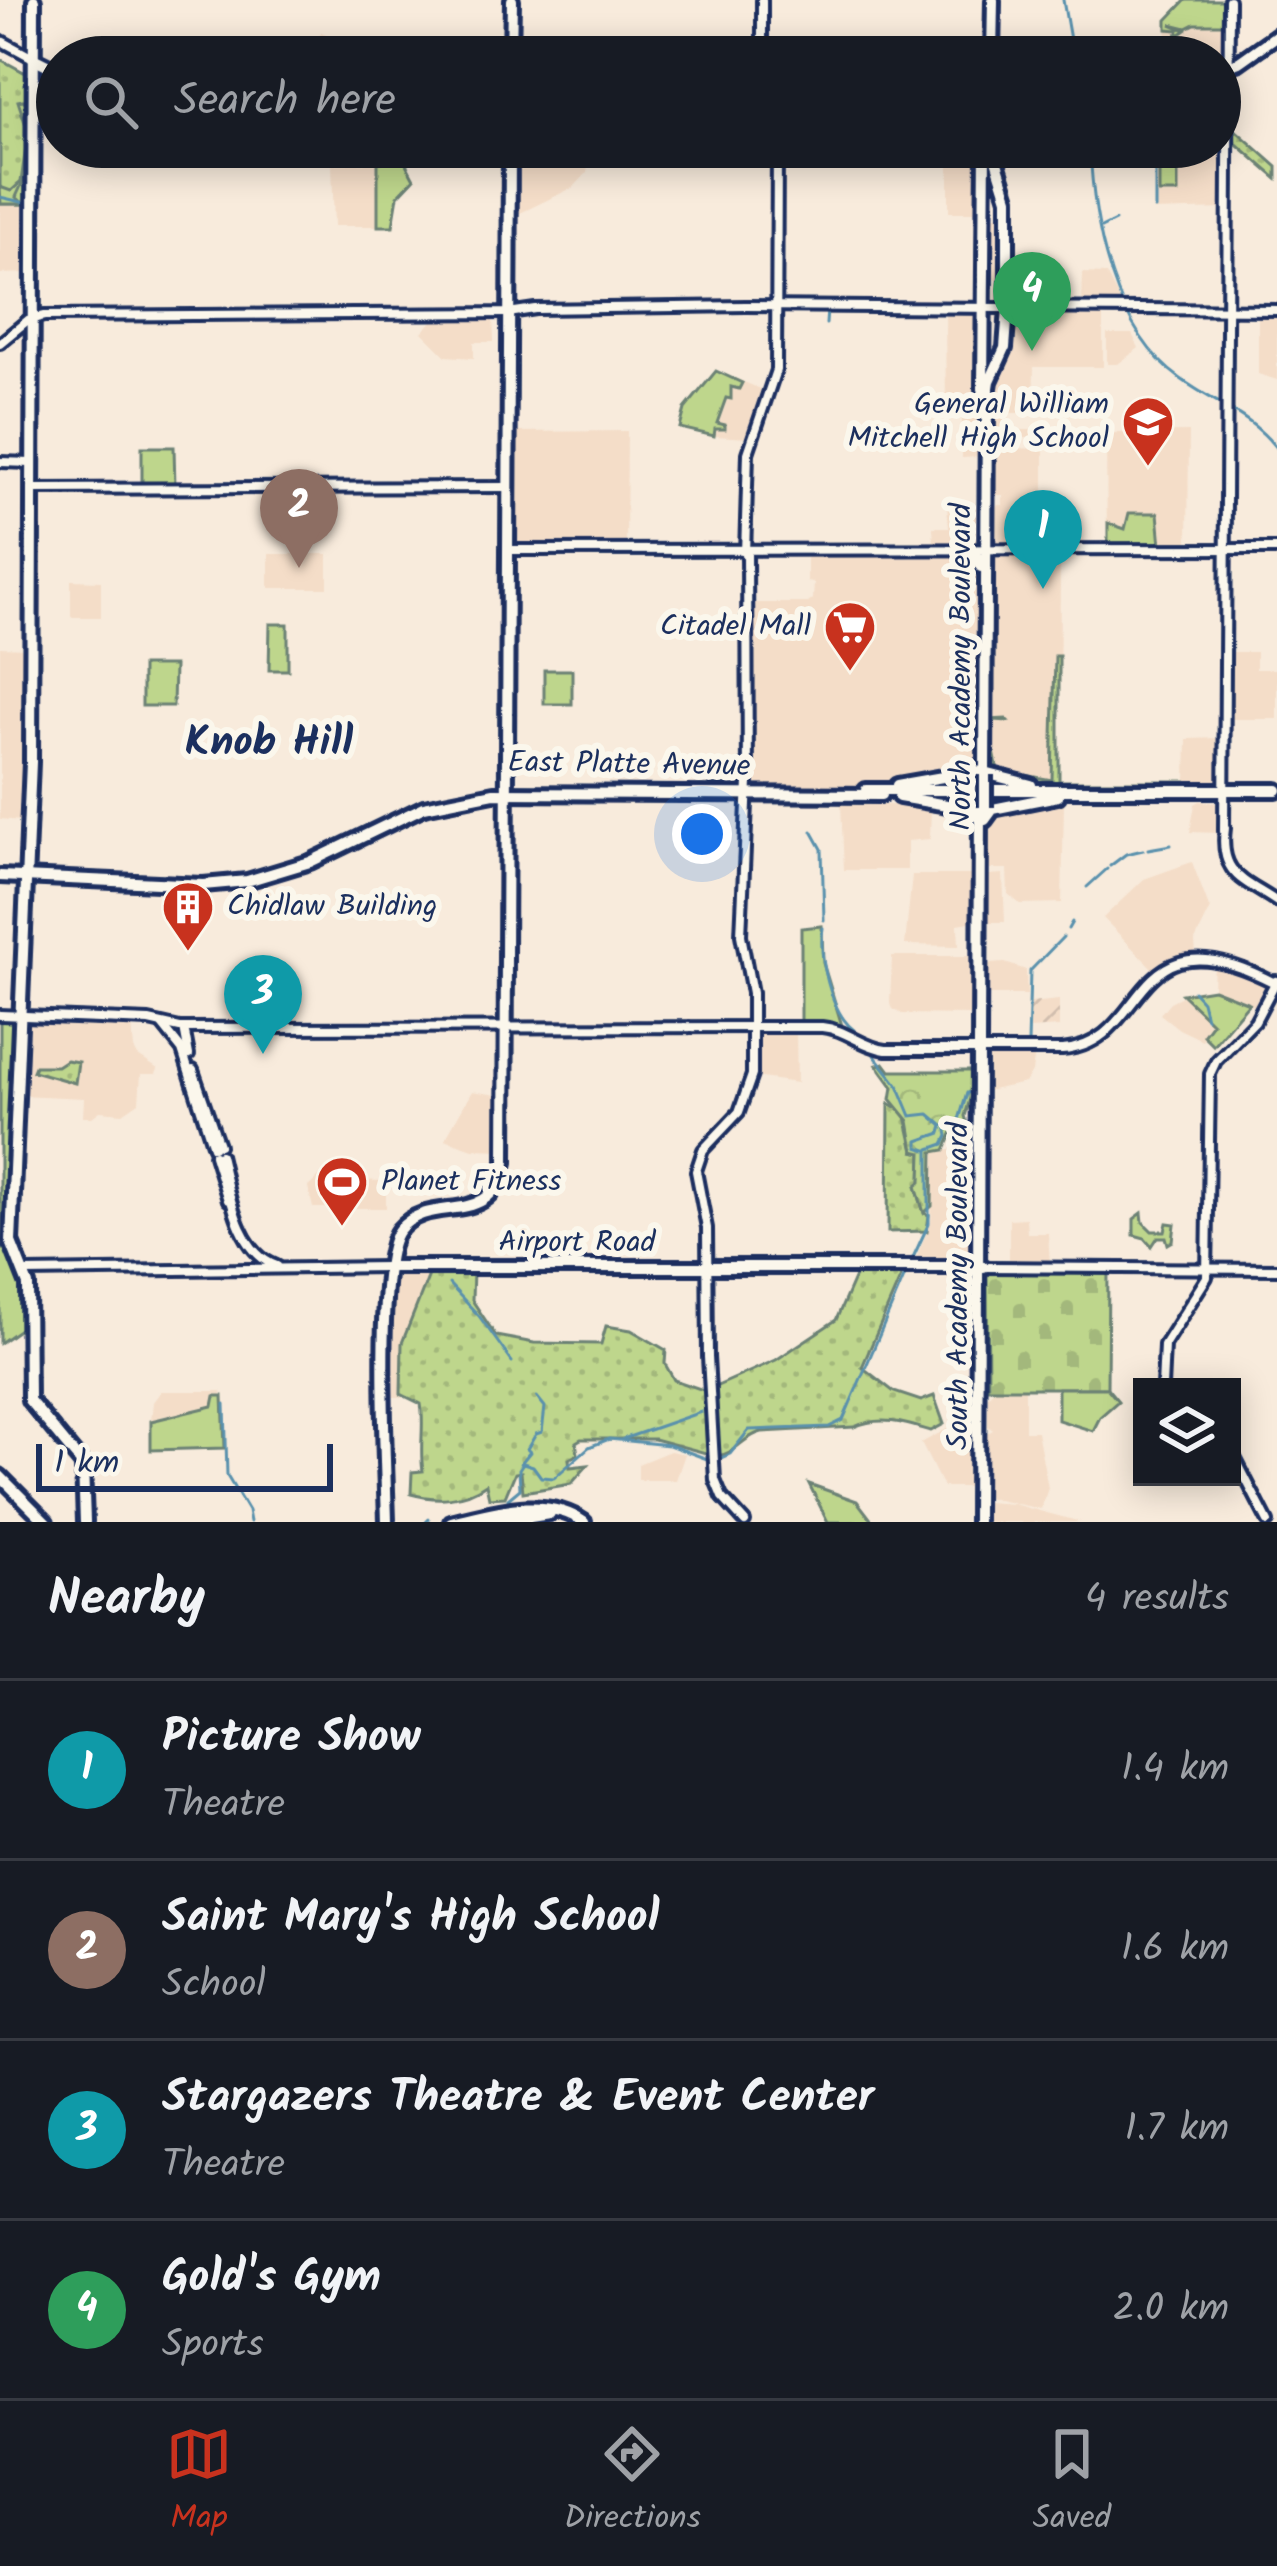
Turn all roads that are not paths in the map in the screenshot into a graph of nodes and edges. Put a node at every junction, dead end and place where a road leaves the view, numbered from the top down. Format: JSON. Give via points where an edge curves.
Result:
{"nodes":[{"id":1,"x":34,"y":0,"type":"edge"},
{"id":2,"x":512,"y":0,"type":"edge"},
{"id":3,"x":762,"y":0,"type":"edge"},
{"id":4,"x":989,"y":0,"type":"edge"},
{"id":5,"x":1229,"y":0,"type":"edge"},
{"id":6,"x":1277,"y":35,"type":"edge"},
{"id":7,"x":511,"y":36,"type":"edge"},
{"id":8,"x":762,"y":36,"type":"edge"},
{"id":9,"x":988,"y":36,"type":"edge"},
{"id":10,"x":1229,"y":36,"type":"edge"},
{"id":11,"x":0,"y":40,"type":"edge"},
{"id":12,"x":33,"y":58,"type":"junction"},
{"id":13,"x":36,"y":60,"type":"edge"},
{"id":14,"x":1241,"y":60,"type":"edge"},
{"id":15,"x":510,"y":168,"type":"edge"},
{"id":16,"x":777,"y":168,"type":"edge"},
{"id":17,"x":987,"y":168,"type":"edge"},
{"id":18,"x":996,"y":168,"type":"edge"},
{"id":19,"x":1227,"y":168,"type":"edge"},
{"id":20,"x":776,"y":306,"type":"junction"},
{"id":21,"x":983,"y":309,"type":"junction"},
{"id":22,"x":1007,"y":309,"type":"junction"},
{"id":23,"x":1225,"y":310,"type":"junction"},
{"id":24,"x":1277,"y":310,"type":"edge"},
{"id":25,"x":508,"y":313,"type":"junction"},
{"id":26,"x":32,"y":318,"type":"junction"},
{"id":27,"x":0,"y":343,"type":"edge"},
{"id":28,"x":0,"y":462,"type":"edge"},
{"id":29,"x":32,"y":463,"type":"junction"},
{"id":30,"x":507,"y":487,"type":"junction"},
{"id":31,"x":32,"y":489,"type":"junction"},
{"id":32,"x":1225,"y":549,"type":"junction"},
{"id":33,"x":1277,"y":549,"type":"edge"},
{"id":34,"x":507,"y":550,"type":"junction"},
{"id":35,"x":747,"y":550,"type":"junction"},
{"id":36,"x":959,"y":550,"type":"junction"},
{"id":37,"x":988,"y":551,"type":"junction"},
{"id":38,"x":981,"y":567,"type":"junction"},
{"id":39,"x":982,"y":770,"type":"junction"},
{"id":40,"x":1028,"y":775,"type":"dead end"},
{"id":41,"x":1038,"y":787,"type":"junction"},
{"id":42,"x":506,"y":790,"type":"junction"},
{"id":43,"x":866,"y":790,"type":"junction"},
{"id":44,"x":1224,"y":792,"type":"junction"},
{"id":45,"x":746,"y":793,"type":"junction"},
{"id":46,"x":1063,"y":793,"type":"junction"},
{"id":47,"x":884,"y":795,"type":"junction"},
{"id":48,"x":1273,"y":795,"type":"edge"},
{"id":49,"x":982,"y":812,"type":"junction"},
{"id":50,"x":0,"y":875,"type":"edge"},
{"id":51,"x":26,"y":876,"type":"junction"},
{"id":52,"x":1277,"y":902,"type":"edge"},
{"id":53,"x":1276,"y":981,"type":"edge"},
{"id":54,"x":0,"y":1015,"type":"edge"},
{"id":55,"x":20,"y":1016,"type":"junction"},
{"id":56,"x":161,"y":1024,"type":"junction"},
{"id":57,"x":506,"y":1024,"type":"junction"},
{"id":58,"x":752,"y":1027,"type":"junction"},
{"id":59,"x":184,"y":1029,"type":"junction"},
{"id":60,"x":182,"y":1050,"type":"junction"},
{"id":61,"x":982,"y":1050,"type":"junction"},
{"id":62,"x":217,"y":1150,"type":"junction"},
{"id":63,"x":252,"y":1261,"type":"junction"},
{"id":64,"x":387,"y":1267,"type":"junction"},
{"id":65,"x":707,"y":1267,"type":"junction"},
{"id":66,"x":981,"y":1267,"type":"junction"},
{"id":67,"x":1208,"y":1267,"type":"junction"},
{"id":68,"x":1277,"y":1267,"type":"edge"},
{"id":69,"x":302,"y":1268,"type":"junction"},
{"id":70,"x":228,"y":1269,"type":"junction"},
{"id":71,"x":25,"y":1272,"type":"junction"},
{"id":72,"x":1162,"y":1378,"type":"edge"},
{"id":73,"x":1241,"y":1470,"type":"edge"},
{"id":74,"x":0,"y":1476,"type":"edge"},
{"id":75,"x":518,"y":1510,"type":"junction"},
{"id":76,"x":549,"y":1513,"type":"junction"},
{"id":77,"x":46,"y":1522,"type":"edge"},
{"id":78,"x":85,"y":1522,"type":"edge"},
{"id":79,"x":385,"y":1522,"type":"edge"},
{"id":80,"x":451,"y":1522,"type":"edge"},
{"id":81,"x":471,"y":1522,"type":"edge"},
{"id":82,"x":494,"y":1522,"type":"edge"},
{"id":83,"x":508,"y":1522,"type":"edge"},
{"id":84,"x":580,"y":1522,"type":"edge"},
{"id":85,"x":745,"y":1522,"type":"edge"},
{"id":86,"x":980,"y":1522,"type":"edge"},
{"id":87,"x":1268,"y":1522,"type":"edge"}],
"edges":[{"from":1,"to":12,"type":"main road"},
{"from":2,"to":7,"type":"main road"},
{"from":3,"to":8,"type":"main road"},
{"from":4,"to":9,"type":"main road"},
{"from":5,"to":10,"type":"main road"},
{"from":6,"to":14,"type":"main road"},
{"from":11,"to":12,"type":"main road"},
{"from":12,"to":13,"type":"main road"},
{"from":12,"to":26,"type":"main road"},
{"from":15,"to":25,"type":"main road"},
{"from":16,"to":20,"type":"main road"},
{"from":17,"to":21,"type":"main road","name":"North Academy Boulevard"},
{"from":18,"to":22,"type":"main road","name":"North Academy Boulevard","via":[[1008,198]]},
{"from":19,"to":23,"type":"main road"},
{"from":20,"to":21,"type":"main road"},
{"from":20,"to":25,"type":"main road"},
{"from":20,"to":35,"type":"main road","via":[[776,376],[747,456]]},
{"from":21,"to":22,"type":"main road"},
{"from":21,"to":37,"type":"main road","name":"North Academy Boulevard"},
{"from":22,"to":23,"type":"main road"},
{"from":22,"to":37,"type":"main road","name":"North Academy Boulevard","via":[[1005,348],[987,395]]},
{"from":23,"to":24,"type":"main road"},
{"from":23,"to":32,"type":"main road"},
{"from":25,"to":26,"type":"main road"},
{"from":25,"to":30,"type":"main road"},
{"from":26,"to":27,"type":"main road"},
{"from":26,"to":29,"type":"main road"},
{"from":28,"to":29,"type":"main road"},
{"from":29,"to":31,"type":"main road"},
{"from":30,"to":31,"type":"main road"},
{"from":30,"to":34,"type":"main road"},
{"from":31,"to":51,"type":"main road"},
{"from":32,"to":33,"type":"main road"},
{"from":32,"to":37,"type":"main road"},
{"from":32,"to":44,"type":"main road"},
{"from":34,"to":35,"type":"main road"},
{"from":34,"to":42,"type":"main road"},
{"from":35,"to":36,"type":"main road"},
{"from":35,"to":45,"type":"main road"},
{"from":36,"to":37,"type":"main road"},
{"from":36,"to":38,"type":"main road","via":[[977,556]]},
{"from":37,"to":38,"type":"main road","name":"North Academy Boulevard"},
{"from":37,"to":39,"type":"main road","name":"North Academy Boulevard"},
{"from":38,"to":39,"type":"main road","name":"North Academy Boulevard"},
{"from":39,"to":41,"type":"main road"},
{"from":39,"to":43,"type":"main road"},
{"from":39,"to":49,"type":"main road","name":"North Academy Boulevard","bridge":true},
{"from":40,"to":41,"type":"main road"},
{"from":41,"to":46,"type":"main road"},
{"from":42,"to":45,"type":"main road","name":"East Platte Avenue"},
{"from":42,"to":51,"type":"main road","name":"East Platte Avenue","via":[[473,789],[417,805],[295,866],[260,875]]},
{"from":42,"to":57,"type":"main road"},
{"from":43,"to":45,"type":"main road","name":"East Platte Avenue"},
{"from":43,"to":46,"type":"main road","name":"East Platte Avenue"},
{"from":44,"to":46,"type":"main road","name":"East Platte Avenue"},
{"from":44,"to":48,"type":"main road","name":"East Platte Avenue"},
{"from":44,"to":52,"type":"main road","via":[[1228,868]]},
{"from":45,"to":47,"type":"main road","name":"East Platte Avenue"},
{"from":45,"to":58,"type":"main road","via":[[741,935]]},
{"from":46,"to":47,"type":"main road","name":"East Platte Avenue"},
{"from":46,"to":49,"type":"main road"},
{"from":47,"to":49,"type":"main road"},
{"from":49,"to":61,"type":"main road","name":"North Academy Boulevard"},
{"from":50,"to":51,"type":"main road","name":"East Platte Avenue"},
{"from":51,"to":55,"type":"main road"},
{"from":53,"to":61,"type":"main road","via":[[1231,962],[1191,960],[1148,980],[1089,1044]]},
{"from":53,"to":67,"type":"main road","via":[[1209,1078]]},
{"from":54,"to":55,"type":"main road"},
{"from":55,"to":56,"type":"main road"},
{"from":55,"to":71,"type":"main road","via":[[11,1242]]},
{"from":56,"to":59,"type":"main road"},
{"from":56,"to":60,"type":"main road"},
{"from":57,"to":58,"type":"main road"},
{"from":57,"to":59,"type":"main road"},
{"from":57,"to":64,"type":"main road","via":[[502,1176],[476,1205],[410,1220],[392,1241]]},
{"from":58,"to":61,"type":"main road","via":[[830,1027],[881,1050]]},
{"from":58,"to":65,"type":"main road","via":[[747,1096],[696,1167]]},
{"from":59,"to":60,"type":"main road"},
{"from":59,"to":62,"type":"main road"},
{"from":60,"to":62,"type":"main road"},
{"from":61,"to":66,"type":"main road","name":"South Academy Boulevard"},
{"from":62,"to":63,"type":"main road"},
{"from":63,"to":69,"type":"main road"},
{"from":63,"to":69,"type":"main road","name":"Airport Road"},
{"from":63,"to":70,"type":"main road"},
{"from":63,"to":70,"type":"main road"},
{"from":64,"to":65,"type":"main road","name":"Airport Road"},
{"from":64,"to":69,"type":"main road","name":"Airport Road"},
{"from":64,"to":79,"type":"main road"},
{"from":65,"to":66,"type":"main road","name":"Airport Road"},
{"from":65,"to":85,"type":"main road","via":[[717,1489]]},
{"from":66,"to":67,"type":"main road","name":"Airport Road"},
{"from":66,"to":86,"type":"main road","name":"South Academy Boulevard"},
{"from":66,"to":86,"type":"main road","name":"South Academy Boulevard"},
{"from":67,"to":68,"type":"main road","name":"Airport Road"},
{"from":67,"to":72,"type":"main road","via":[[1204,1287],[1164,1345]]},
{"from":70,"to":71,"type":"main road"},
{"from":71,"to":78,"type":"main road","via":[[29,1400],[83,1465]]},
{"from":73,"to":87,"type":"main road"},
{"from":74,"to":77,"type":"main road"},
{"from":75,"to":80,"type":"main road"},
{"from":75,"to":81,"type":"highway"},
{"from":75,"to":84,"type":"main road","via":[[553,1507]]},
{"from":76,"to":82,"type":"highway"},
{"from":76,"to":83,"type":"main road"},
{"from":76,"to":84,"type":"main road"}]}
